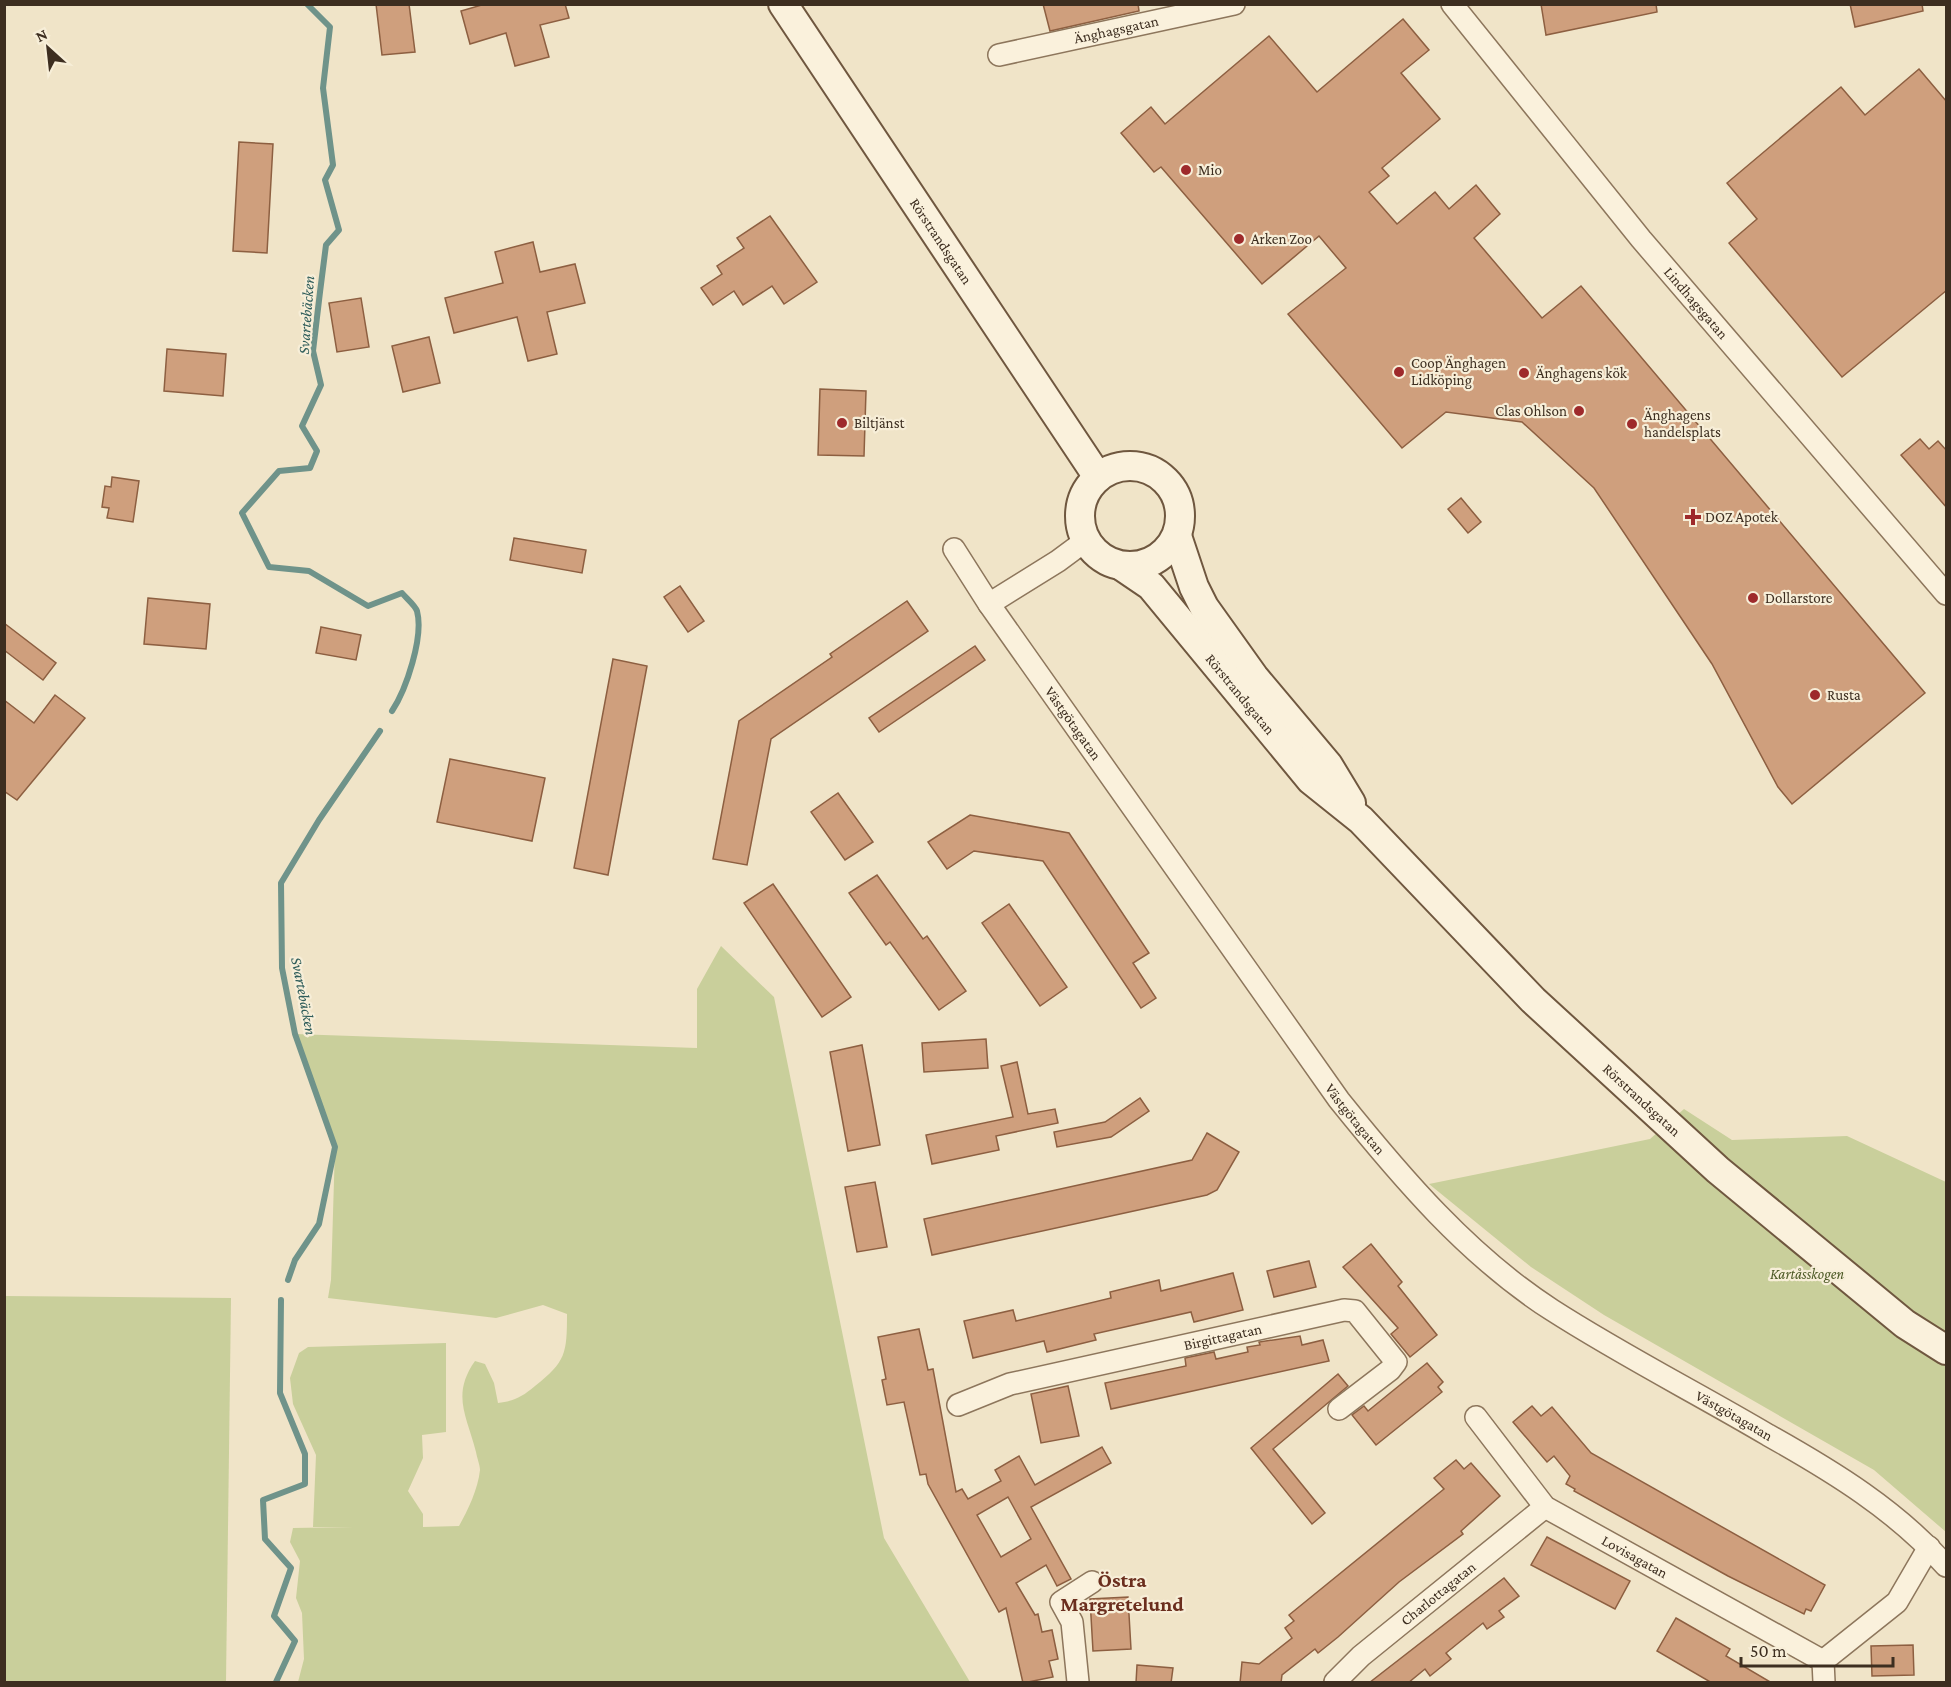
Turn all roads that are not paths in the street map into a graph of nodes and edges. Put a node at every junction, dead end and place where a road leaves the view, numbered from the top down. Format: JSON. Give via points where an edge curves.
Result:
{"nodes":[{"id":1,"x":783,"y":4,"type":"edge"},
{"id":2,"x":1234,"y":4,"type":"edge"},
{"id":3,"x":1452,"y":4,"type":"edge"},
{"id":4,"x":999,"y":55,"type":"dead end"},
{"id":5,"x":1098,"y":477,"type":"junction"},
{"id":6,"x":1177,"y":536,"type":"junction"},
{"id":7,"x":1085,"y":541,"type":"junction"},
{"id":8,"x":954,"y":549,"type":"dead end"},
{"id":9,"x":1123,"y":567,"type":"junction"},
{"id":10,"x":1947,"y":594,"type":"edge"},
{"id":11,"x":989,"y":604,"type":"junction"},
{"id":12,"x":1361,"y":820,"type":"junction"},
{"id":13,"x":1947,"y":1350,"type":"edge"},
{"id":14,"x":958,"y":1406,"type":"dead end"},
{"id":15,"x":1339,"y":1409,"type":"dead end"},
{"id":16,"x":1476,"y":1417,"type":"dead end"},
{"id":17,"x":1545,"y":1507,"type":"junction"},
{"id":18,"x":1929,"y":1547,"type":"junction"},
{"id":19,"x":1947,"y":1566,"type":"edge"},
{"id":20,"x":1092,"y":1582,"type":"dead end"},
{"id":21,"x":1823,"y":1672,"type":"edge"},
{"id":22,"x":1078,"y":1683,"type":"edge"},
{"id":23,"x":1335,"y":1683,"type":"edge"}],
"edges":[{"from":1,"to":5,"type":"main road","name":"Rörstrandsgatan"},
{"from":2,"to":4,"type":"street","name":"Änghagsgatan"},
{"from":3,"to":10,"type":"street","name":"Lindhagsgatan","via":[[1641,239]]},
{"from":5,"to":6,"type":"main road","name":"Rörstrandsgatan","via":[[1130,466],[1153,471],[1165,480],[1179,505]]},
{"from":5,"to":7,"type":"main road","via":[[1089,485],[1080,506]]},
{"from":6,"to":9,"type":"main road","via":[[1155,561]]},
{"from":6,"to":12,"type":"main road","name":"Rörstrandsgatan","via":[[1204,607],[1254,677],[1328,765]]},
{"from":7,"to":9,"type":"main road","name":"Rörstrandsgatan","via":[[1107,562]]},
{"from":7,"to":11,"type":"street"},
{"from":8,"to":11,"type":"street","name":"Västgötagatan"},
{"from":9,"to":12,"type":"main road","name":"Rörstrandsgatan","via":[[1151,586],[1311,780]]},
{"from":11,"to":18,"type":"street","name":"Västgötagatan","via":[[1339,1100],[1401,1177],[1492,1264],[1551,1310],[1857,1487]]},
{"from":12,"to":13,"type":"main road","name":"Rörstrandsgatan","via":[[1533,1000],[1718,1170],[1905,1324]]},
{"from":14,"to":15,"type":"street","name":"Birgittagatan","via":[[1010,1384],[1344,1310],[1355,1311],[1396,1362]]},
{"from":16,"to":17,"type":"street","name":"Lovisagatan"},
{"from":17,"to":21,"type":"street","name":"Lovisagatan"},
{"from":17,"to":23,"type":"street","name":"Charlottagatan","via":[[1361,1656]]},
{"from":18,"to":19,"type":"street","name":"Västgötagatan"},
{"from":18,"to":21,"type":"street","name":"Lovisagatan","via":[[1897,1602]]},
{"from":20,"to":22,"type":"street","via":[[1061,1602],[1072,1622]]}]}
